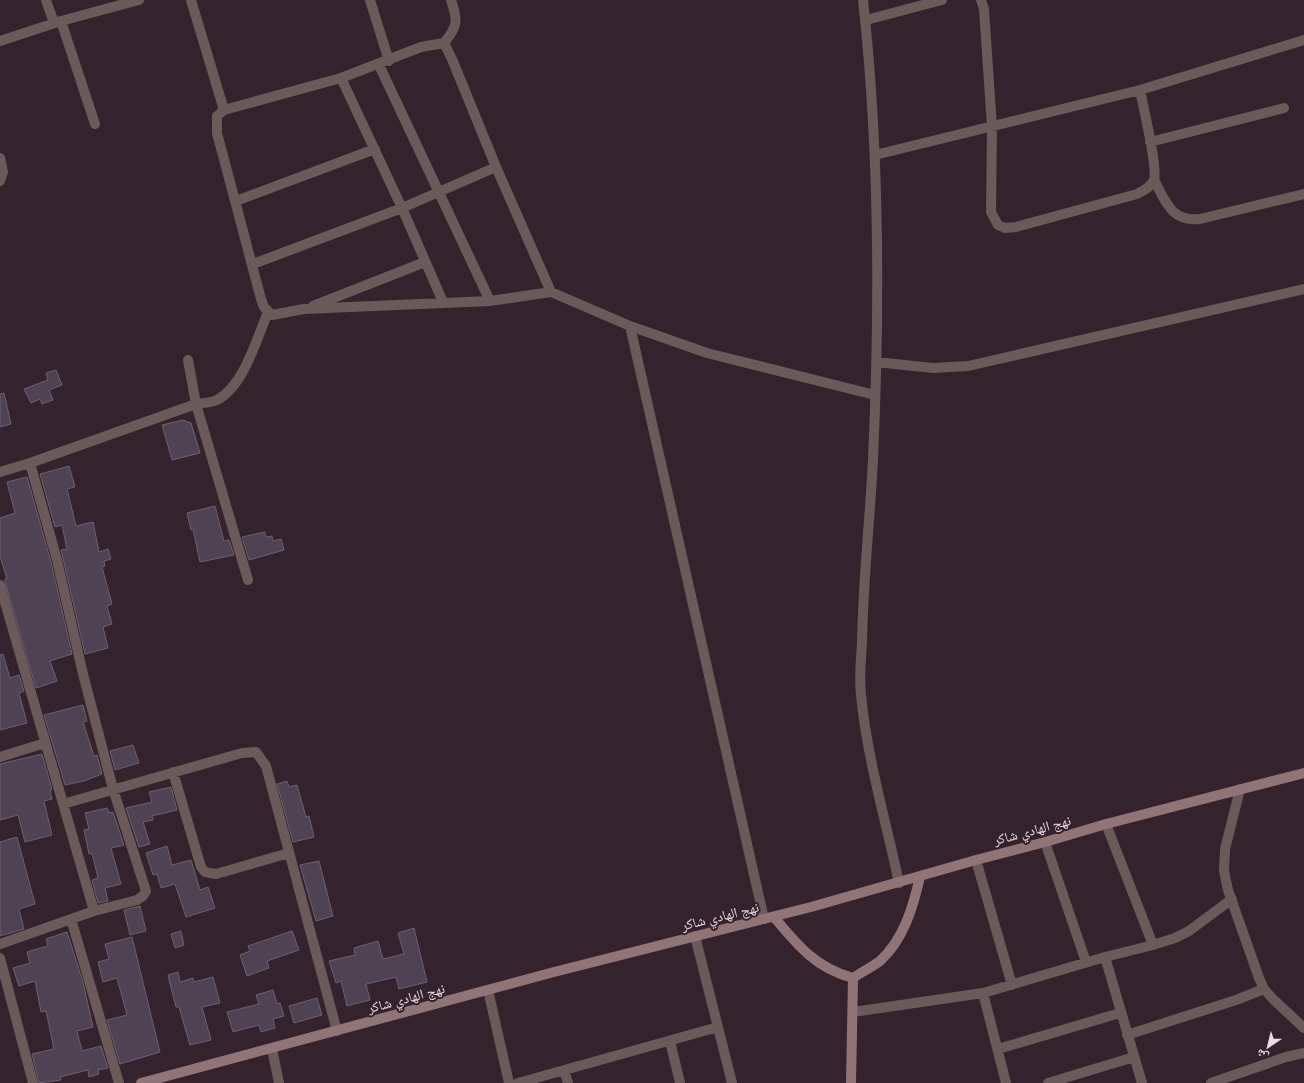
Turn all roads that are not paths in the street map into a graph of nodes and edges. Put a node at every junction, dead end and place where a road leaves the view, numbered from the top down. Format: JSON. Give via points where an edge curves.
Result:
{"nodes":[{"id":1,"x":46,"y":0,"type":"edge"},
{"id":2,"x":139,"y":0,"type":"edge"},
{"id":3,"x":191,"y":0,"type":"edge"},
{"id":4,"x":370,"y":0,"type":"edge"},
{"id":5,"x":451,"y":0,"type":"edge"},
{"id":6,"x":863,"y":0,"type":"edge"},
{"id":7,"x":942,"y":0,"type":"edge"},
{"id":8,"x":981,"y":0,"type":"edge"},
{"id":9,"x":866,"y":20,"type":"junction"},
{"id":10,"x":58,"y":22,"type":"junction"},
{"id":11,"x":1304,"y":40,"type":"edge"},
{"id":12,"x":0,"y":41,"type":"edge"},
{"id":13,"x":444,"y":43,"type":"junction"},
{"id":14,"x":389,"y":61,"type":"junction"},
{"id":15,"x":379,"y":65,"type":"junction"},
{"id":16,"x":341,"y":78,"type":"junction"},
{"id":17,"x":1140,"y":90,"type":"junction"},
{"id":18,"x":1284,"y":108,"type":"dead end"},
{"id":19,"x":224,"y":110,"type":"junction"},
{"id":20,"x":94,"y":124,"type":"dead end"},
{"id":21,"x":992,"y":128,"type":"junction"},
{"id":22,"x":1150,"y":142,"type":"junction"},
{"id":23,"x":375,"y":149,"type":"junction"},
{"id":24,"x":875,"y":155,"type":"junction"},
{"id":25,"x":0,"y":158,"type":"edge"},
{"id":26,"x":496,"y":167,"type":"junction"},
{"id":27,"x":1154,"y":180,"type":"junction"},
{"id":28,"x":0,"y":181,"type":"edge"},
{"id":29,"x":438,"y":192,"type":"junction"},
{"id":30,"x":1304,"y":194,"type":"edge"},
{"id":31,"x":236,"y":201,"type":"junction"},
{"id":32,"x":402,"y":208,"type":"junction"},
{"id":33,"x":425,"y":262,"type":"junction"},
{"id":34,"x":253,"y":264,"type":"junction"},
{"id":35,"x":1304,"y":289,"type":"edge"},
{"id":36,"x":552,"y":292,"type":"junction"},
{"id":37,"x":490,"y":301,"type":"junction"},
{"id":38,"x":443,"y":302,"type":"junction"},
{"id":39,"x":304,"y":309,"type":"junction"},
{"id":40,"x":268,"y":312,"type":"junction"},
{"id":41,"x":630,"y":326,"type":"junction"},
{"id":42,"x":188,"y":360,"type":"dead end"},
{"id":43,"x":876,"y":362,"type":"junction"},
{"id":44,"x":875,"y":395,"type":"junction"},
{"id":45,"x":196,"y":404,"type":"junction"},
{"id":46,"x":30,"y":463,"type":"junction"},
{"id":47,"x":0,"y":472,"type":"edge"},
{"id":48,"x":248,"y":580,"type":"dead end"},
{"id":49,"x":0,"y":585,"type":"edge"},
{"id":50,"x":46,"y":744,"type":"junction"},
{"id":51,"x":0,"y":757,"type":"edge"},
{"id":52,"x":173,"y":772,"type":"junction"},
{"id":53,"x":1304,"y":773,"type":"edge"},
{"id":54,"x":113,"y":789,"type":"junction"},
{"id":55,"x":1240,"y":789,"type":"junction"},
{"id":56,"x":63,"y":804,"type":"junction"},
{"id":57,"x":1106,"y":824,"type":"junction"},
{"id":58,"x":1045,"y":842,"type":"junction"},
{"id":59,"x":289,"y":853,"type":"junction"},
{"id":60,"x":976,"y":860,"type":"junction"},
{"id":61,"x":920,"y":877,"type":"junction"},
{"id":62,"x":899,"y":883,"type":"junction"},
{"id":63,"x":1232,"y":899,"type":"junction"},
{"id":64,"x":94,"y":911,"type":"junction"},
{"id":65,"x":774,"y":917,"type":"junction"},
{"id":66,"x":71,"y":919,"type":"junction"},
{"id":67,"x":764,"y":919,"type":"junction"},
{"id":68,"x":695,"y":936,"type":"junction"},
{"id":69,"x":0,"y":944,"type":"edge"},
{"id":70,"x":1153,"y":945,"type":"junction"},
{"id":71,"x":1104,"y":957,"type":"junction"},
{"id":72,"x":0,"y":958,"type":"edge"},
{"id":73,"x":1086,"y":962,"type":"junction"},
{"id":74,"x":854,"y":978,"type":"junction"},
{"id":75,"x":1012,"y":985,"type":"junction"},
{"id":76,"x":1264,"y":989,"type":"junction"},
{"id":77,"x":488,"y":990,"type":"junction"},
{"id":78,"x":983,"y":993,"type":"junction"},
{"id":79,"x":853,"y":1012,"type":"junction"},
{"id":80,"x":1120,"y":1013,"type":"junction"},
{"id":81,"x":718,"y":1027,"type":"junction"},
{"id":82,"x":1304,"y":1028,"type":"edge"},
{"id":83,"x":337,"y":1031,"type":"junction"},
{"id":84,"x":1127,"y":1035,"type":"junction"},
{"id":85,"x":670,"y":1041,"type":"junction"},
{"id":86,"x":272,"y":1049,"type":"junction"},
{"id":87,"x":998,"y":1049,"type":"junction"},
{"id":88,"x":1304,"y":1054,"type":"edge"},
{"id":89,"x":1134,"y":1056,"type":"junction"},
{"id":90,"x":564,"y":1070,"type":"junction"},
{"id":91,"x":33,"y":1083,"type":"edge"},
{"id":92,"x":119,"y":1083,"type":"edge"},
{"id":93,"x":141,"y":1083,"type":"edge"},
{"id":94,"x":280,"y":1083,"type":"edge"},
{"id":95,"x":509,"y":1083,"type":"edge"},
{"id":96,"x":518,"y":1083,"type":"edge"},
{"id":97,"x":568,"y":1083,"type":"edge"},
{"id":98,"x":680,"y":1083,"type":"edge"},
{"id":99,"x":732,"y":1083,"type":"edge"},
{"id":100,"x":851,"y":1083,"type":"edge"},
{"id":101,"x":1006,"y":1083,"type":"edge"},
{"id":102,"x":1048,"y":1083,"type":"edge"},
{"id":103,"x":1142,"y":1083,"type":"edge"},
{"id":104,"x":1211,"y":1083,"type":"edge"}],
"edges":[{"from":1,"to":10,"type":"street"},
{"from":2,"to":10,"type":"street"},
{"from":3,"to":19,"type":"street"},
{"from":4,"to":14,"type":"street"},
{"from":5,"to":13,"type":"street","via":[[456,24]]},
{"from":6,"to":9,"type":"street"},
{"from":7,"to":9,"type":"street"},
{"from":8,"to":21,"type":"street","via":[[984,9]]},
{"from":9,"to":24,"type":"street"},
{"from":10,"to":12,"type":"street"},
{"from":10,"to":20,"type":"street"},
{"from":11,"to":17,"type":"street"},
{"from":13,"to":14,"type":"street","via":[[421,47]]},
{"from":13,"to":26,"type":"street"},
{"from":14,"to":15,"type":"street"},
{"from":15,"to":16,"type":"street"},
{"from":15,"to":29,"type":"street"},
{"from":16,"to":19,"type":"street"},
{"from":16,"to":23,"type":"street"},
{"from":17,"to":21,"type":"street"},
{"from":17,"to":22,"type":"street"},
{"from":18,"to":22,"type":"street"},
{"from":19,"to":31,"type":"street","via":[[218,113],[216,123]]},
{"from":21,"to":24,"type":"street"},
{"from":21,"to":27,"type":"street","via":[[991,212],[998,225],[1005,228],[1137,194],[1149,187]]},
{"from":22,"to":27,"type":"street"},
{"from":23,"to":31,"type":"street"},
{"from":23,"to":32,"type":"street"},
{"from":24,"to":43,"type":"street"},
{"from":25,"to":28,"type":"street","via":[[3,172]]},
{"from":26,"to":29,"type":"street"},
{"from":26,"to":36,"type":"street"},
{"from":27,"to":30,"type":"street","via":[[1170,209],[1187,220]]},
{"from":29,"to":32,"type":"street"},
{"from":29,"to":37,"type":"street"},
{"from":31,"to":34,"type":"street"},
{"from":32,"to":33,"type":"street"},
{"from":32,"to":34,"type":"street"},
{"from":33,"to":38,"type":"street"},
{"from":33,"to":39,"type":"street"},
{"from":34,"to":40,"type":"street","via":[[261,299]]},
{"from":35,"to":43,"type":"street","via":[[968,366],[933,368]]},
{"from":36,"to":37,"type":"street"},
{"from":36,"to":41,"type":"street"},
{"from":37,"to":38,"type":"street"},
{"from":38,"to":39,"type":"street"},
{"from":39,"to":40,"type":"street","via":[[277,316]]},
{"from":40,"to":45,"type":"street","via":[[235,383],[216,400]]},
{"from":41,"to":44,"type":"street","via":[[737,361]]},
{"from":41,"to":67,"type":"street"},
{"from":42,"to":45,"type":"street"},
{"from":43,"to":44,"type":"street"},
{"from":44,"to":62,"type":"street","via":[[862,601],[861,694],[866,736]]},
{"from":45,"to":46,"type":"street"},
{"from":45,"to":48,"type":"street"},
{"from":46,"to":47,"type":"street"},
{"from":46,"to":54,"type":"street","via":[[57,560]]},
{"from":49,"to":50,"type":"street"},
{"from":50,"to":51,"type":"street"},
{"from":50,"to":56,"type":"street"},
{"from":52,"to":54,"type":"street"},
{"from":52,"to":59,"type":"street","via":[[201,867],[205,872],[216,874]]},
{"from":52,"to":59,"type":"street","via":[[256,752],[266,766]]},
{"from":53,"to":55,"type":"street","name":"نهج الهادي شاكر"},
{"from":54,"to":56,"type":"street"},
{"from":54,"to":64,"type":"street","via":[[146,891],[137,900]]},
{"from":55,"to":57,"type":"street","name":"نهج الهادي شاكر"},
{"from":55,"to":63,"type":"street","via":[[1224,855],[1224,871]]},
{"from":56,"to":64,"type":"street"},
{"from":57,"to":58,"type":"street","name":"نهج الهادي شاكر"},
{"from":57,"to":70,"type":"street"},
{"from":58,"to":60,"type":"street","name":"نهج الهادي شاكر"},
{"from":58,"to":73,"type":"street"},
{"from":59,"to":83,"type":"street"},
{"from":60,"to":61,"type":"street","name":"نهج الهادي شاكر"},
{"from":60,"to":75,"type":"street"},
{"from":61,"to":62,"type":"street","name":"نهج الهادي شاكر"},
{"from":61,"to":74,"type":"street","via":[[908,920],[895,943],[880,960]]},
{"from":62,"to":65,"type":"street","name":"نهج الهادي شاكر"},
{"from":63,"to":70,"type":"street","via":[[1189,931]]},
{"from":63,"to":76,"type":"street"},
{"from":64,"to":66,"type":"street"},
{"from":65,"to":67,"type":"street","name":"نهج الهادي شاكر"},
{"from":65,"to":74,"type":"street","via":[[795,942],[824,968]]},
{"from":66,"to":69,"type":"street"},
{"from":66,"to":92,"type":"street"},
{"from":67,"to":68,"type":"street","name":"نهج الهادي شاكر"},
{"from":68,"to":77,"type":"street","name":"نهج الهادي شاكر"},
{"from":68,"to":81,"type":"street"},
{"from":70,"to":71,"type":"street"},
{"from":71,"to":73,"type":"street"},
{"from":71,"to":80,"type":"street"},
{"from":72,"to":91,"type":"street"},
{"from":73,"to":75,"type":"street"},
{"from":74,"to":79,"type":"street"},
{"from":75,"to":78,"type":"street"},
{"from":76,"to":82,"type":"street"},
{"from":76,"to":84,"type":"street"},
{"from":77,"to":83,"type":"street","name":"نهج الهادي شاكر"},
{"from":77,"to":95,"type":"street"},
{"from":78,"to":79,"type":"street"},
{"from":78,"to":87,"type":"street"},
{"from":79,"to":100,"type":"street"},
{"from":80,"to":84,"type":"street"},
{"from":80,"to":87,"type":"street"},
{"from":81,"to":85,"type":"street"},
{"from":81,"to":99,"type":"street"},
{"from":83,"to":86,"type":"street","name":"نهج الهادي شاكر"},
{"from":84,"to":89,"type":"street"},
{"from":85,"to":90,"type":"street"},
{"from":85,"to":98,"type":"street"},
{"from":86,"to":93,"type":"street","name":"نهج الهادي شاكر"},
{"from":86,"to":94,"type":"street"},
{"from":87,"to":101,"type":"street"},
{"from":88,"to":104,"type":"street","via":[[1286,1057]]},
{"from":89,"to":102,"type":"street"},
{"from":89,"to":103,"type":"street"},
{"from":90,"to":96,"type":"street"},
{"from":90,"to":97,"type":"street"}]}
